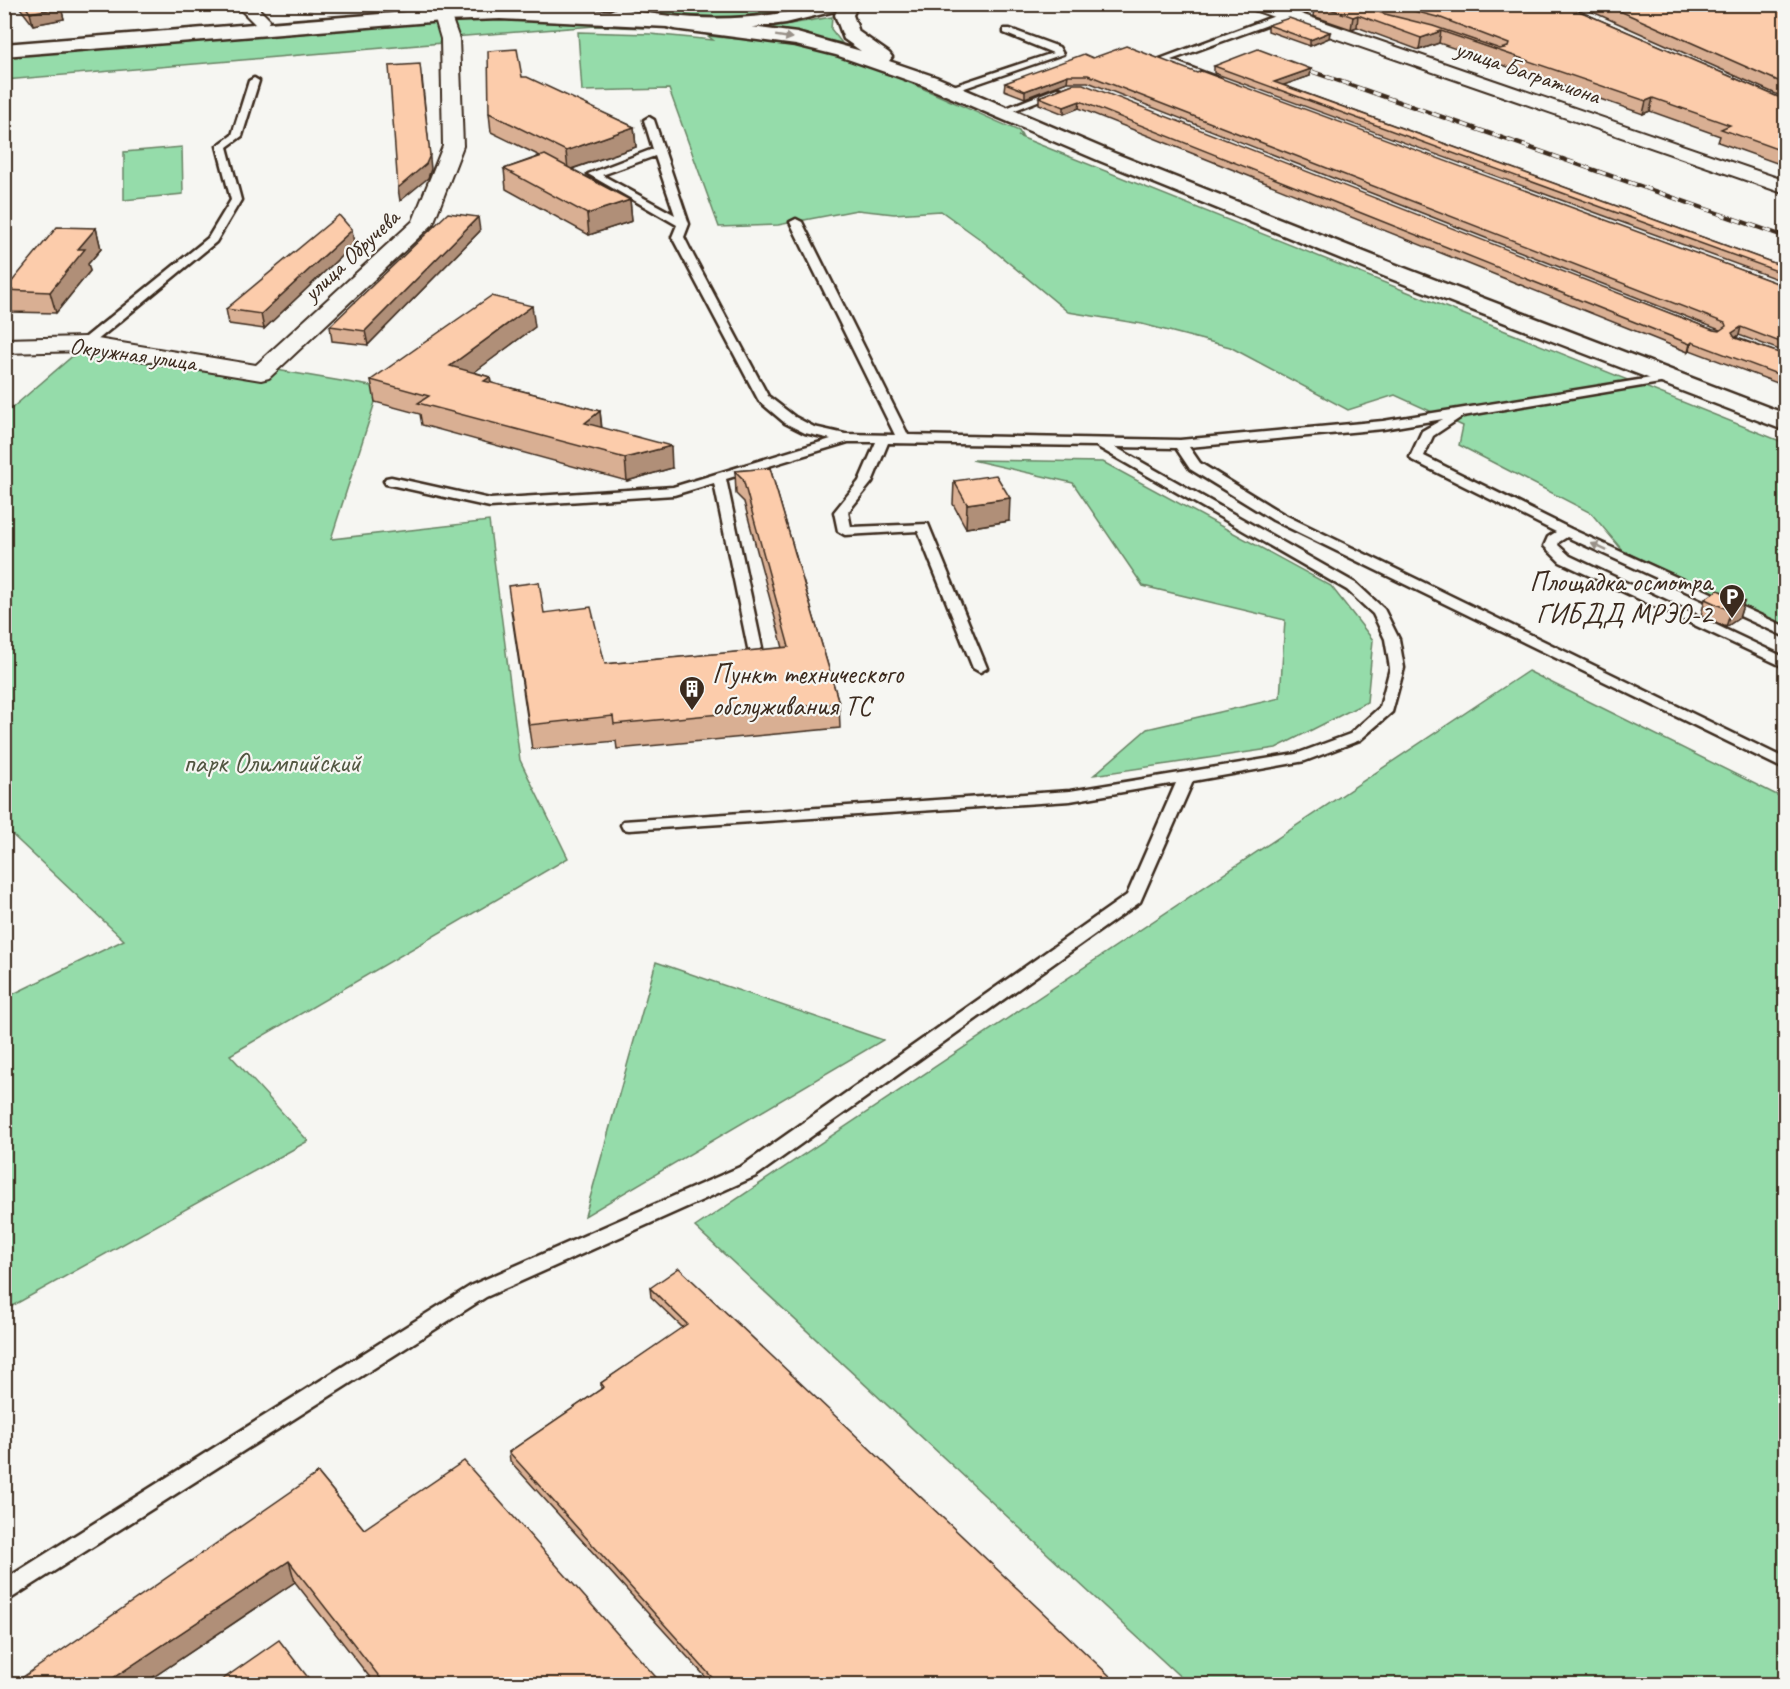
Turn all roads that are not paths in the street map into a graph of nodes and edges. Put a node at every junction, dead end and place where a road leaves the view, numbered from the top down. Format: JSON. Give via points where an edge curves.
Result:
{"nodes":[{"id":1,"x":243,"y":4,"type":"edge"},
{"id":2,"x":413,"y":4,"type":"edge"},
{"id":3,"x":590,"y":4,"type":"edge"},
{"id":4,"x":841,"y":4,"type":"edge"},
{"id":5,"x":849,"y":4,"type":"edge"},
{"id":6,"x":1254,"y":4,"type":"edge"},
{"id":7,"x":1329,"y":4,"type":"edge"},
{"id":8,"x":443,"y":15,"type":"junction"},
{"id":9,"x":1286,"y":15,"type":"junction"},
{"id":10,"x":639,"y":18,"type":"junction"},
{"id":11,"x":261,"y":20,"type":"junction"},
{"id":12,"x":664,"y":21,"type":"junction"},
{"id":13,"x":1007,"y":31,"type":"dead end"},
{"id":14,"x":4,"y":39,"type":"edge"},
{"id":15,"x":4,"y":50,"type":"edge"},
{"id":16,"x":254,"y":81,"type":"dead end"},
{"id":17,"x":929,"y":81,"type":"junction"},
{"id":18,"x":1228,"y":85,"type":"edge"},
{"id":19,"x":1071,"y":86,"type":"edge"},
{"id":20,"x":950,"y":90,"type":"junction"},
{"id":21,"x":1001,"y":112,"type":"junction"},
{"id":22,"x":649,"y":120,"type":"dead end"},
{"id":23,"x":659,"y":151,"type":"junction"},
{"id":24,"x":1785,"y":188,"type":"edge"},
{"id":25,"x":796,"y":222,"type":"dead end"},
{"id":26,"x":683,"y":224,"type":"junction"},
{"id":27,"x":85,"y":344,"type":"junction"},
{"id":28,"x":4,"y":346,"type":"edge"},
{"id":29,"x":261,"y":373,"type":"joint"},
{"id":30,"x":1672,"y":377,"type":"junction"},
{"id":31,"x":1462,"y":412,"type":"junction"},
{"id":32,"x":1785,"y":423,"type":"edge"},
{"id":33,"x":845,"y":438,"type":"junction"},
{"id":34,"x":884,"y":438,"type":"junction"},
{"id":35,"x":903,"y":438,"type":"junction"},
{"id":36,"x":1100,"y":444,"type":"junction"},
{"id":37,"x":1180,"y":444,"type":"junction"},
{"id":38,"x":719,"y":477,"type":"junction"},
{"id":39,"x":391,"y":481,"type":"dead end"},
{"id":40,"x":1566,"y":532,"type":"junction"},
{"id":41,"x":1677,"y":583,"type":"junction"},
{"id":42,"x":1785,"y":633,"type":"edge"},
{"id":43,"x":1785,"y":642,"type":"edge"},
{"id":44,"x":754,"y":648,"type":"edge"},
{"id":45,"x":1785,"y":664,"type":"edge"},
{"id":46,"x":980,"y":668,"type":"dead end"},
{"id":47,"x":1785,"y":765,"type":"edge"},
{"id":48,"x":1187,"y":776,"type":"junction"},
{"id":49,"x":629,"y":825,"type":"dead end"},
{"id":50,"x":4,"y":1593,"type":"edge"}],
"edges":[{"from":1,"to":11,"type":"street"},
{"from":2,"to":11,"type":"street"},
{"from":3,"to":10,"type":"street"},
{"from":4,"to":12,"type":"street","via":[[806,15],[757,22]]},
{"from":5,"to":17,"type":"street","via":[[844,15],[851,35]]},
{"from":6,"to":9,"type":"street","name":"улица Багратиона"},
{"from":7,"to":9,"type":"lane"},
{"from":8,"to":10,"type":"street","via":[[520,13]]},
{"from":8,"to":15,"type":"street"},
{"from":8,"to":29,"type":"street","name":"улица Обручева","via":[[450,39],[453,146],[422,224]]},
{"from":9,"to":18,"type":"lane","via":[[1162,60]]},
{"from":9,"to":24,"type":"street","name":"улица Багратиона"},
{"from":10,"to":12,"type":"street"},
{"from":11,"to":14,"type":"street"},
{"from":12,"to":17,"type":"street","one_way":true,"via":[[797,39]]},
{"from":13,"to":20,"type":"lane","via":[[1056,49],[1058,54]]},
{"from":16,"to":27,"type":"lane","via":[[237,136],[222,146],[236,200],[212,240]]},
{"from":17,"to":20,"type":"street"},
{"from":19,"to":21,"type":"lane"},
{"from":20,"to":21,"type":"street"},
{"from":21,"to":30,"type":"street","via":[[1394,272]]},
{"from":22,"to":23,"type":"lane"},
{"from":23,"to":26,"type":"lane"},
{"from":23,"to":26,"type":"lane","via":[[593,174]]},
{"from":25,"to":35,"type":"lane"},
{"from":26,"to":33,"type":"lane","via":[[678,237],[763,398],[810,430]]},
{"from":27,"to":28,"type":"street","name":"Окружная улица"},
{"from":27,"to":29,"type":"street","name":"Окружная улица"},
{"from":30,"to":31,"type":"lane"},
{"from":30,"to":32,"type":"street"},
{"from":31,"to":37,"type":"lane","via":[[1383,425]]},
{"from":31,"to":40,"type":"lane","via":[[1427,434],[1417,457]]},
{"from":33,"to":34,"type":"lane"},
{"from":33,"to":38,"type":"lane"},
{"from":34,"to":35,"type":"lane"},
{"from":34,"to":46,"type":"lane","via":[[865,482],[841,512],[845,531],[923,527]]},
{"from":35,"to":36,"type":"lane"},
{"from":36,"to":37,"type":"lane"},
{"from":36,"to":48,"type":"lane","via":[[1352,587],[1379,612],[1392,639],[1397,668],[1387,709],[1355,737],[1299,758]]},
{"from":37,"to":47,"type":"lane","via":[[1195,466],[1278,517]]},
{"from":38,"to":39,"type":"lane","via":[[674,491],[490,503]]},
{"from":38,"to":44,"type":"lane"},
{"from":41,"to":40,"type":"lane","one_way":true},
{"from":40,"to":45,"type":"lane","via":[[1553,540],[1551,546],[1565,559]]},
{"from":41,"to":42,"type":"lane"},
{"from":41,"to":43,"type":"lane","via":[[1696,601]]},
{"from":48,"to":49,"type":"lane","via":[[1070,795]]},
{"from":48,"to":50,"type":"lane","via":[[1134,898],[749,1171],[479,1291]]}]}
